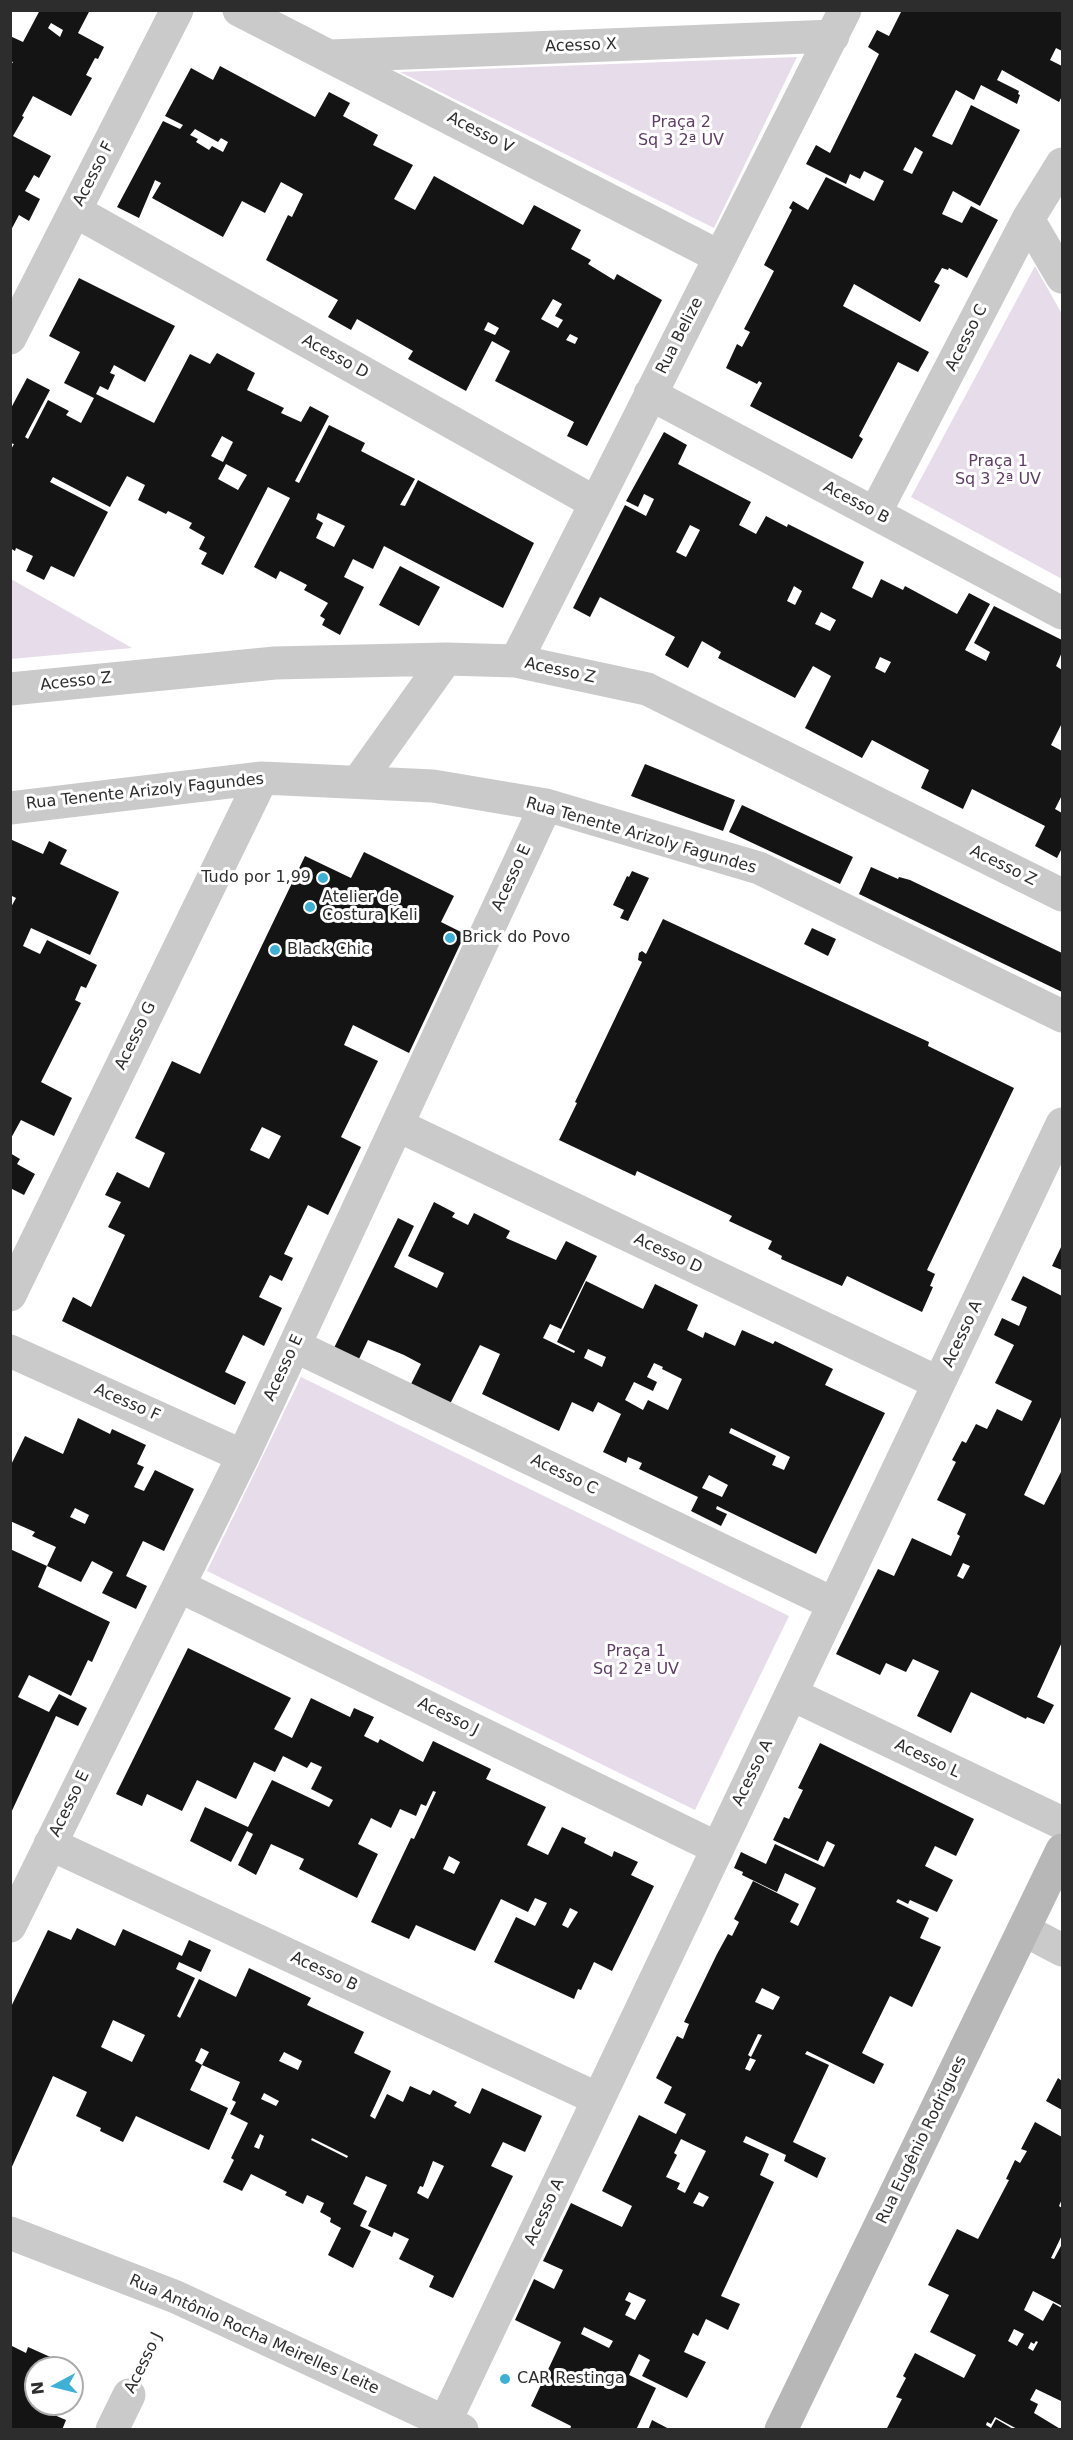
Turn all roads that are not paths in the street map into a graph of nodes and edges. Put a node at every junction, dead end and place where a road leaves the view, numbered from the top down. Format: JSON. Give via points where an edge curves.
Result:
{"nodes":[{"id":1,"x":177,"y":10,"type":"edge"},
{"id":2,"x":239,"y":10,"type":"edge"},
{"id":3,"x":839,"y":23,"type":"edge"},
{"id":4,"x":329,"y":57,"type":"junction"},
{"id":5,"x":1062,"y":164,"type":"edge"},
{"id":6,"x":75,"y":211,"type":"junction"},
{"id":7,"x":1028,"y":219,"type":"junction"},
{"id":8,"x":720,"y":256,"type":"junction"},
{"id":9,"x":1062,"y":277,"type":"edge"},
{"id":10,"x":19,"y":299,"type":"edge"},
{"id":11,"x":10,"y":338,"type":"edge"},
{"id":12,"x":650,"y":394,"type":"junction"},
{"id":13,"x":594,"y":502,"type":"junction"},
{"id":14,"x":875,"y":513,"type":"junction"},
{"id":15,"x":1062,"y":613,"type":"edge"},
{"id":16,"x":446,"y":659,"type":"junction"},
{"id":17,"x":516,"y":661,"type":"junction"},
{"id":18,"x":10,"y":689,"type":"edge"},
{"id":19,"x":262,"y":778,"type":"junction"},
{"id":20,"x":358,"y":782,"type":"junction"},
{"id":21,"x":546,"y":805,"type":"junction"},
{"id":22,"x":10,"y":808,"type":"edge"},
{"id":23,"x":1062,"y":895,"type":"edge"},
{"id":24,"x":1062,"y":1016,"type":"edge"},
{"id":25,"x":1062,"y":1124,"type":"edge"},
{"id":26,"x":397,"y":1125,"type":"junction"},
{"id":27,"x":10,"y":1295,"type":"edge"},
{"id":28,"x":295,"y":1346,"type":"junction"},
{"id":29,"x":10,"y":1351,"type":"edge"},
{"id":30,"x":939,"y":1383,"type":"junction"},
{"id":31,"x":243,"y":1456,"type":"junction"},
{"id":32,"x":179,"y":1586,"type":"junction"},
{"id":33,"x":834,"y":1604,"type":"junction"},
{"id":34,"x":791,"y":1694,"type":"junction"},
{"id":35,"x":1062,"y":1823,"type":"edge"},
{"id":36,"x":50,"y":1844,"type":"junction"},
{"id":37,"x":717,"y":1848,"type":"junction"},
{"id":38,"x":1062,"y":1850,"type":"edge"},
{"id":39,"x":10,"y":1926,"type":"edge"},
{"id":40,"x":1024,"y":1930,"type":"junction"},
{"id":41,"x":1062,"y":1950,"type":"edge"},
{"id":42,"x":598,"y":2099,"type":"junction"},
{"id":43,"x":10,"y":2233,"type":"edge"},
{"id":44,"x":129,"y":2395,"type":"road end"},
{"id":45,"x":453,"y":2426,"type":"edge"},
{"id":46,"x":112,"y":2430,"type":"edge"},
{"id":47,"x":781,"y":2430,"type":"edge"}],
"edges":[{"from":1,"to":6,"type":"street","name":"Acesso F"},
{"from":2,"to":4,"type":"street","name":"Acesso V"},
{"from":3,"to":4,"type":"street","name":"Acesso X"},
{"from":3,"to":8,"type":"street","name":"Rua Belize"},
{"from":4,"to":8,"type":"street","name":"Acesso V"},
{"from":5,"to":7,"type":"street","name":"Acesso C"},
{"from":6,"to":10,"type":"street","name":"Acesso F"},
{"from":6,"to":13,"type":"street","name":"Acesso D"},
{"from":7,"to":9,"type":"street"},
{"from":7,"to":14,"type":"street","name":"Acesso C"},
{"from":8,"to":12,"type":"street","name":"Rua Belize"},
{"from":10,"to":11,"type":"street","name":"Acesso F"},
{"from":12,"to":13,"type":"street","name":"Rua Belize"},
{"from":12,"to":14,"type":"street","name":"Acesso B"},
{"from":13,"to":17,"type":"street","name":"Rua Belize"},
{"from":14,"to":15,"type":"street","name":"Acesso B"},
{"from":16,"to":17,"type":"street","name":"Acesso Z"},
{"from":16,"to":18,"type":"street","name":"Acesso Z","via":[[275,663]]},
{"from":16,"to":20,"type":"street"},
{"from":17,"to":23,"type":"street","name":"Acesso Z","via":[[647,689]]},
{"from":19,"to":20,"type":"street","name":"Rua Tenente Arizoly Fagundes"},
{"from":19,"to":22,"type":"street","name":"Rua Tenente Arizoly Fagundes"},
{"from":19,"to":27,"type":"street","name":"Acesso G"},
{"from":20,"to":21,"type":"street","name":"Rua Tenente Arizoly Fagundes","via":[[433,786]]},
{"from":21,"to":24,"type":"street","name":"Rua Tenente Arizoly Fagundes","via":[[759,868]]},
{"from":21,"to":26,"type":"street","name":"Acesso E"},
{"from":25,"to":30,"type":"street","name":"Acesso A"},
{"from":26,"to":28,"type":"street","name":"Acesso E"},
{"from":26,"to":30,"type":"street","name":"Acesso D"},
{"from":28,"to":31,"type":"street","name":"Acesso E"},
{"from":28,"to":33,"type":"street","name":"Acesso C"},
{"from":29,"to":31,"type":"street","name":"Acesso F"},
{"from":30,"to":33,"type":"street","name":"Acesso A"},
{"from":31,"to":32,"type":"street","name":"Acesso E"},
{"from":32,"to":36,"type":"street","name":"Acesso E"},
{"from":32,"to":37,"type":"street","name":"Acesso J"},
{"from":33,"to":34,"type":"street","name":"Acesso A"},
{"from":34,"to":35,"type":"street","name":"Acesso L"},
{"from":34,"to":37,"type":"street","name":"Acesso A"},
{"from":36,"to":39,"type":"street","name":"Acesso E"},
{"from":36,"to":42,"type":"street","name":"Acesso B"},
{"from":37,"to":42,"type":"street","name":"Acesso A"},
{"from":38,"to":40,"type":"street","name":"Rua Eugênio Rodrigues"},
{"from":40,"to":41,"type":"street"},
{"from":40,"to":47,"type":"street","name":"Rua Eugênio Rodrigues"},
{"from":42,"to":45,"type":"street","name":"Acesso A"},
{"from":43,"to":45,"type":"street","name":"Rua Antônio Rocha Meirelles Leite","via":[[176,2297]]},
{"from":44,"to":46,"type":"street","name":"Acesso J"}]}
